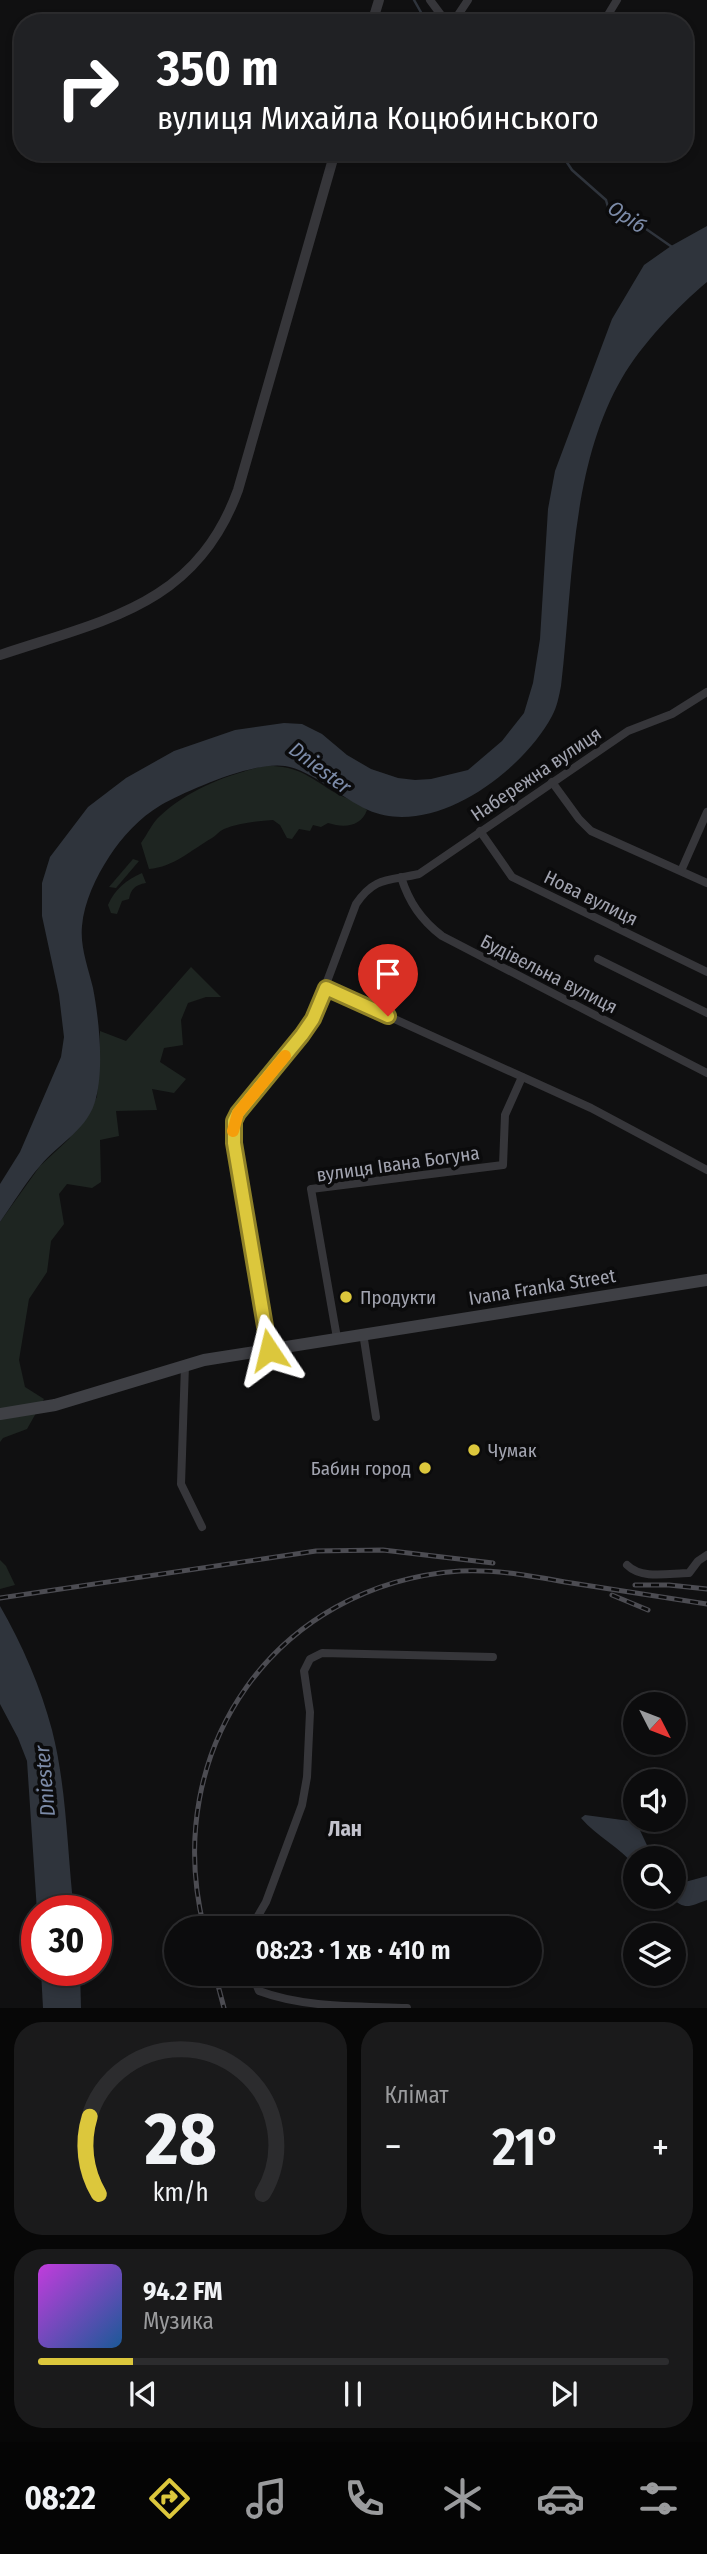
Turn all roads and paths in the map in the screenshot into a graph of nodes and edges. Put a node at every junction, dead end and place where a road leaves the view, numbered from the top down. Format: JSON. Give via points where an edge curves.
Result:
{"nodes":[{"id":1,"x":430,"y":0,"type":"edge"},
{"id":2,"x":442,"y":14,"type":"edge"},
{"id":3,"x":332,"y":161,"type":"edge"},
{"id":4,"x":0,"y":655,"type":"edge"},
{"id":5,"x":707,"y":692,"type":"edge"},
{"id":6,"x":552,"y":782,"type":"junction"},
{"id":7,"x":707,"y":811,"type":"edge"},
{"id":8,"x":480,"y":831,"type":"junction"},
{"id":9,"x":681,"y":872,"type":"junction"},
{"id":10,"x":401,"y":877,"type":"junction"},
{"id":11,"x":707,"y":883,"type":"edge"},
{"id":12,"x":598,"y":959,"type":"dead end"},
{"id":13,"x":707,"y":972,"type":"edge"},
{"id":14,"x":326,"y":988,"type":"junction"},
{"id":15,"x":707,"y":1013,"type":"edge"},
{"id":16,"x":707,"y":1073,"type":"edge"},
{"id":17,"x":522,"y":1077,"type":"junction"},
{"id":18,"x":707,"y":1170,"type":"edge"},
{"id":19,"x":707,"y":1280,"type":"edge"},
{"id":20,"x":363,"y":1333,"type":"junction"},
{"id":21,"x":337,"y":1338,"type":"junction"},
{"id":22,"x":269,"y":1350,"type":"junction"},
{"id":23,"x":185,"y":1365,"type":"junction"},
{"id":24,"x":0,"y":1414,"type":"edge"},
{"id":25,"x":376,"y":1417,"type":"dead end"},
{"id":26,"x":202,"y":1527,"type":"dead end"},
{"id":27,"x":707,"y":1555,"type":"edge"},
{"id":28,"x":627,"y":1565,"type":"dead end"},
{"id":29,"x":493,"y":1657,"type":"dead end"},
{"id":30,"x":258,"y":1916,"type":"edge"},
{"id":31,"x":258,"y":1986,"type":"edge"},
{"id":32,"x":407,"y":2008,"type":"edge"}],
"edges":[{"from":1,"to":2,"type":"street"},
{"from":3,"to":4,"type":"street","via":[[238,490],[217,535],[189,570],[153,598],[119,615]]},
{"from":5,"to":6,"type":"street","name":"Набережна вулиця","via":[[673,714],[628,731]]},
{"from":6,"to":8,"type":"street","name":"Набережна вулиця"},
{"from":6,"to":9,"type":"street","via":[[591,831]]},
{"from":7,"to":9,"type":"street"},
{"from":8,"to":10,"type":"street","name":"Набережна вулиця","via":[[419,874]]},
{"from":8,"to":13,"type":"street","name":"Нова вулиця","via":[[512,877]]},
{"from":9,"to":11,"type":"street"},
{"from":10,"to":14,"type":"street","name":"Набережна вулиця","via":[[384,879],[364,892]]},
{"from":10,"to":16,"type":"street","name":"Будівельна вулиця","via":[[412,905],[442,936]]},
{"from":12,"to":15,"type":"street"},
{"from":14,"to":17,"type":"street"},
{"from":14,"to":22,"type":"street","via":[[302,1035],[234,1121]]},
{"from":17,"to":18,"type":"street"},
{"from":17,"to":21,"type":"street","name":"вулиця Івана Богуна","via":[[505,1115],[503,1165],[311,1189]]},
{"from":19,"to":20,"type":"main road","name":"Ivana Franka Street"},
{"from":20,"to":21,"type":"main road","name":"Ivana Franka Street"},
{"from":20,"to":25,"type":"street"},
{"from":21,"to":22,"type":"main road","name":"Ivana Franka Street"},
{"from":22,"to":23,"type":"main road","name":"Ivana Franka Street"},
{"from":23,"to":24,"type":"main road","name":"Ivana Franka Street","via":[[55,1405]]},
{"from":23,"to":26,"type":"street","via":[[181,1484]]},
{"from":27,"to":28,"type":"street","via":[[689,1573],[643,1574]]},
{"from":29,"to":30,"type":"street","via":[[322,1653],[310,1659],[304,1671],[310,1712],[302,1805]]},
{"from":31,"to":32,"type":"street","via":[[279,2000]]}]}
